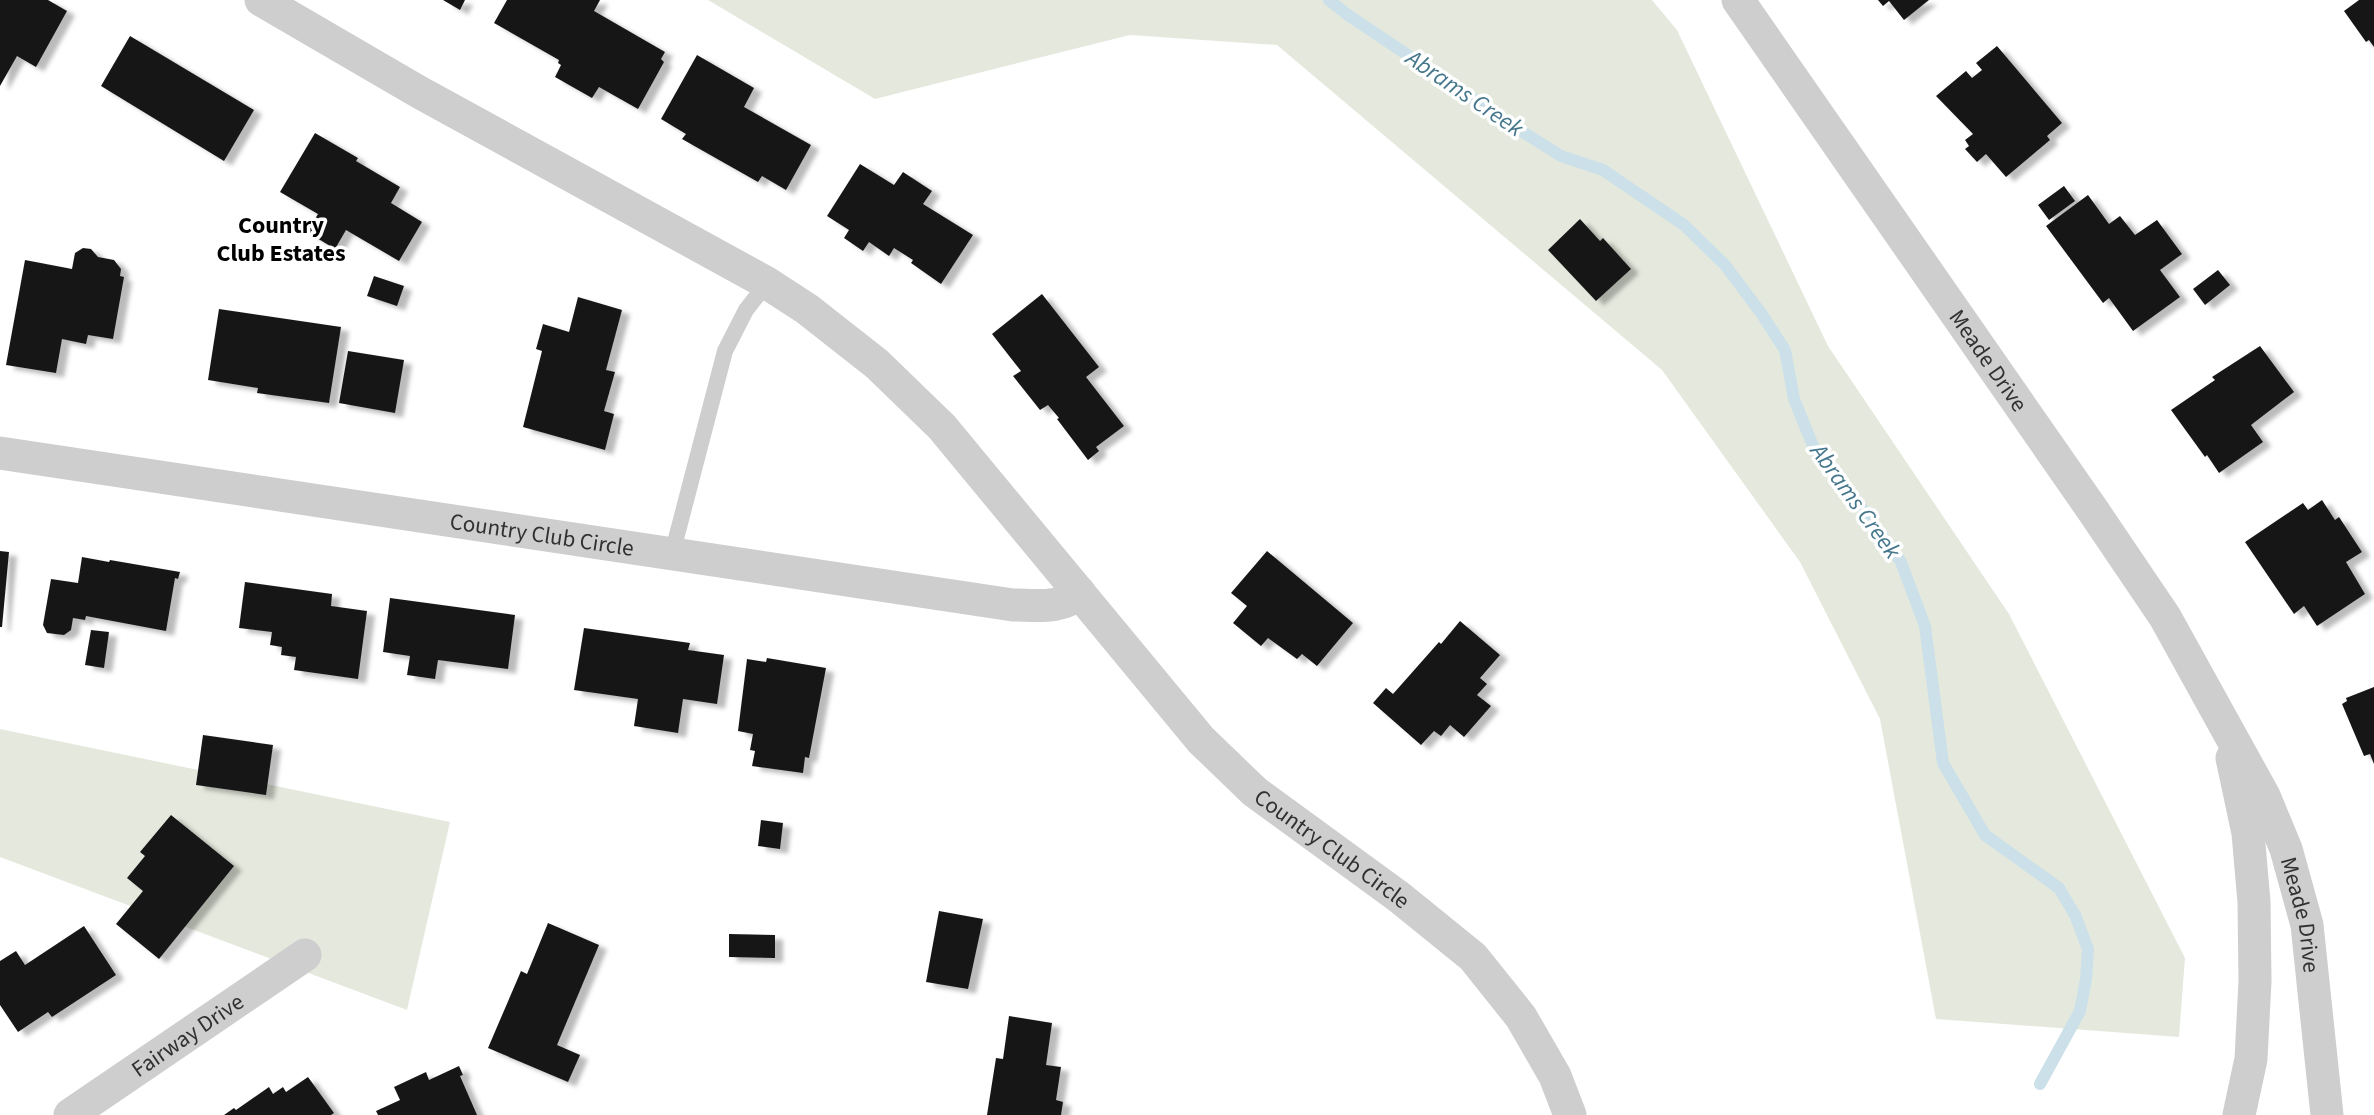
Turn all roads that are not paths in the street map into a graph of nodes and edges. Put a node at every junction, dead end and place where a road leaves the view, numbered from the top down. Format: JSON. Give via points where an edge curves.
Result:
{"nodes":[{"id":1,"x":261,"y":0,"type":"edge"},
{"id":2,"x":1738,"y":0,"type":"edge"},
{"id":3,"x":767,"y":283,"type":"junction"},
{"id":4,"x":0,"y":453,"type":"edge"},
{"id":5,"x":672,"y":555,"type":"junction"},
{"id":6,"x":1079,"y":593,"type":"junction"},
{"id":7,"x":2225,"y":728,"type":"junction"},
{"id":8,"x":305,"y":955,"type":"dead end"},
{"id":9,"x":70,"y":1115,"type":"edge"},
{"id":10,"x":1570,"y":1115,"type":"edge"},
{"id":11,"x":2239,"y":1115,"type":"edge"},
{"id":12,"x":2327,"y":1115,"type":"edge"}],
"edges":[{"from":1,"to":3,"type":"street","name":"Country Club Circle","via":[[419,93]]},
{"from":2,"to":7,"type":"street","name":"Meade Drive","via":[[2151,596]]},
{"from":3,"to":5,"type":"lane","via":[[746,310],[725,351]]},
{"from":3,"to":6,"type":"street","name":"Country Club Circle","via":[[877,364],[942,427]]},
{"from":4,"to":5,"type":"street","name":"Country Club Circle"},
{"from":5,"to":6,"type":"street","name":"Country Club Circle","via":[[1013,605],[1055,605],[1071,601]]},
{"from":6,"to":10,"type":"street","name":"Country Club Circle","via":[[1201,740],[1255,792],[1473,957],[1521,1017],[1555,1076]]},
{"from":7,"to":11,"type":"street","name":"Meade Drive","via":[[2248,833],[2255,902],[2251,1059]]},
{"from":7,"to":12,"type":"street","name":"Meade Drive","via":[[2264,796],[2286,849],[2307,925]]},
{"from":8,"to":9,"type":"street","name":"Fairway Drive"}]}
